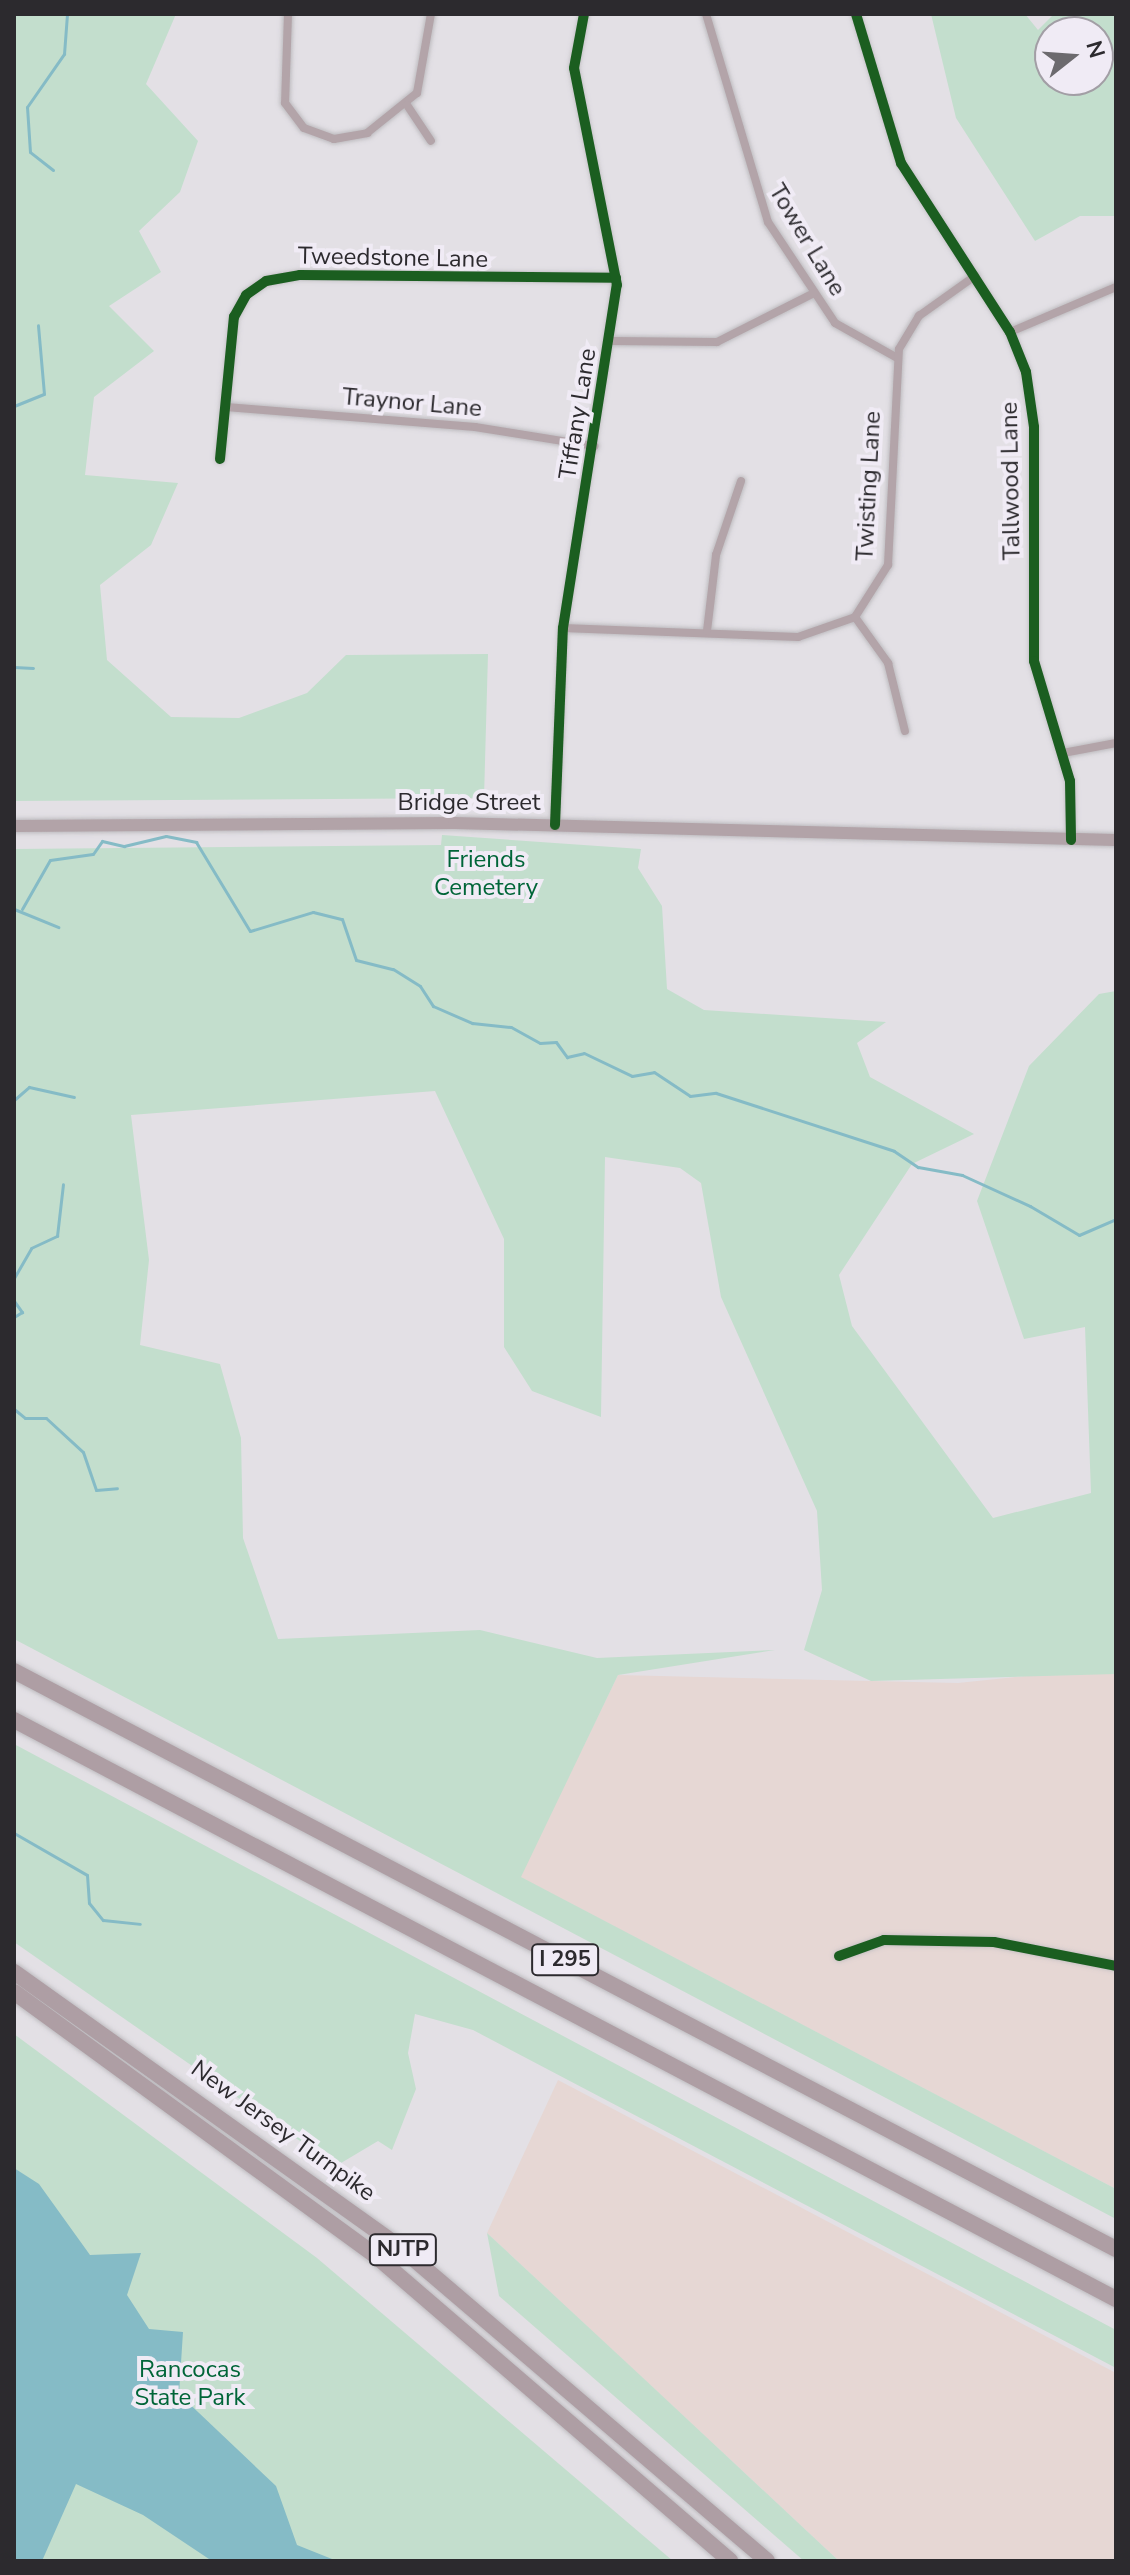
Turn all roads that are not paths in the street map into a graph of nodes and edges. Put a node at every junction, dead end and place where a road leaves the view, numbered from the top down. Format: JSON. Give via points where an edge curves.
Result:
{"nodes":[{"id":1,"x":288,"y":14,"type":"edge"},
{"id":2,"x":431,"y":14,"type":"edge"},
{"id":3,"x":584,"y":14,"type":"edge"},
{"id":4,"x":706,"y":14,"type":"edge"},
{"id":5,"x":856,"y":14,"type":"edge"},
{"id":6,"x":407,"y":105,"type":"junction"},
{"id":7,"x":431,"y":141,"type":"dead end"},
{"id":8,"x":975,"y":276,"type":"junction"},
{"id":9,"x":616,"y":278,"type":"junction"},
{"id":10,"x":1116,"y":287,"type":"edge"},
{"id":11,"x":814,"y":293,"type":"junction"},
{"id":12,"x":1010,"y":332,"type":"junction"},
{"id":13,"x":611,"y":341,"type":"junction"},
{"id":14,"x":897,"y":358,"type":"junction"},
{"id":15,"x":226,"y":407,"type":"junction"},
{"id":16,"x":594,"y":446,"type":"junction"},
{"id":17,"x":220,"y":459,"type":"dead end"},
{"id":18,"x":741,"y":481,"type":"dead end"},
{"id":19,"x":855,"y":617,"type":"junction"},
{"id":20,"x":563,"y":628,"type":"junction"},
{"id":21,"x":707,"y":631,"type":"junction"},
{"id":22,"x":905,"y":731,"type":"dead end"},
{"id":23,"x":1116,"y":743,"type":"edge"},
{"id":24,"x":1063,"y":753,"type":"junction"},
{"id":25,"x":555,"y":825,"type":"junction"},
{"id":26,"x":14,"y":826,"type":"edge"},
{"id":27,"x":1071,"y":840,"type":"junction"},
{"id":28,"x":1116,"y":840,"type":"edge"},
{"id":29,"x":14,"y":1671,"type":"edge"},
{"id":30,"x":14,"y":1720,"type":"edge"},
{"id":31,"x":839,"y":1956,"type":"dead end"},
{"id":32,"x":1116,"y":1966,"type":"edge"},
{"id":33,"x":14,"y":1972,"type":"edge"},
{"id":34,"x":14,"y":1992,"type":"edge"},
{"id":35,"x":1116,"y":2249,"type":"edge"},
{"id":36,"x":1116,"y":2299,"type":"edge"},
{"id":37,"x":730,"y":2561,"type":"edge"},
{"id":38,"x":767,"y":2561,"type":"edge"}],
"edges":[{"from":1,"to":6,"type":"street","via":[[282,91],[296,122],[344,139]]},
{"from":2,"to":6,"type":"street","via":[[421,78]]},
{"from":3,"to":9,"type":"street","name":"Tiffany Lane","via":[[574,68]]},
{"from":4,"to":11,"type":"street","name":"Tower Lane","via":[[754,193]]},
{"from":5,"to":8,"type":"street","name":"Tallwood Lane","via":[[901,163]]},
{"from":6,"to":7,"type":"street"},
{"from":8,"to":12,"type":"street","name":"Tallwood Lane"},
{"from":8,"to":14,"type":"street","name":"Twisting Lane","via":[[919,316]]},
{"from":9,"to":13,"type":"street","name":"Tiffany Lane"},
{"from":9,"to":15,"type":"street","name":"Tweedstone Lane","via":[[277,277],[239,305]]},
{"from":10,"to":12,"type":"street"},
{"from":11,"to":13,"type":"street","via":[[717,342]]},
{"from":11,"to":14,"type":"street","name":"Tower Lane","via":[[845,331]]},
{"from":12,"to":24,"type":"street","name":"Tallwood Lane","via":[[1033,418],[1034,661]]},
{"from":13,"to":16,"type":"street","name":"Tiffany Lane"},
{"from":14,"to":19,"type":"street","name":"Twisting Lane","via":[[888,565]]},
{"from":15,"to":16,"type":"street","name":"Traynor Lane","via":[[492,429]]},
{"from":15,"to":17,"type":"street","name":"Tweedstone Lane"},
{"from":16,"to":20,"type":"street","name":"Tiffany Lane"},
{"from":18,"to":21,"type":"street","via":[[714,564]]},
{"from":19,"to":21,"type":"street","via":[[798,637]]},
{"from":19,"to":22,"type":"street","via":[[888,663]]},
{"from":20,"to":21,"type":"street"},
{"from":20,"to":25,"type":"street","name":"Tiffany Lane"},
{"from":23,"to":24,"type":"street"},
{"from":24,"to":27,"type":"street","name":"Tallwood Lane","via":[[1074,806]]},
{"from":25,"to":26,"type":"main road","name":"Bridge Street"},
{"from":25,"to":27,"type":"main road","name":"Bridge Street"},
{"from":27,"to":28,"type":"main road","name":"Bridge Street"},
{"from":29,"to":35,"type":"highway","number":"I 295"},
{"from":30,"to":36,"type":"highway","number":"I 295"},
{"from":31,"to":32,"type":"street","via":[[884,1940],[994,1942]]},
{"from":33,"to":38,"type":"highway","name":"New Jersey Turnpike","number":"NJTP","via":[[402,2249]]},
{"from":34,"to":37,"type":"highway","name":"New Jersey Turnpike","number":"NJTP","via":[[377,2257]]}]}
